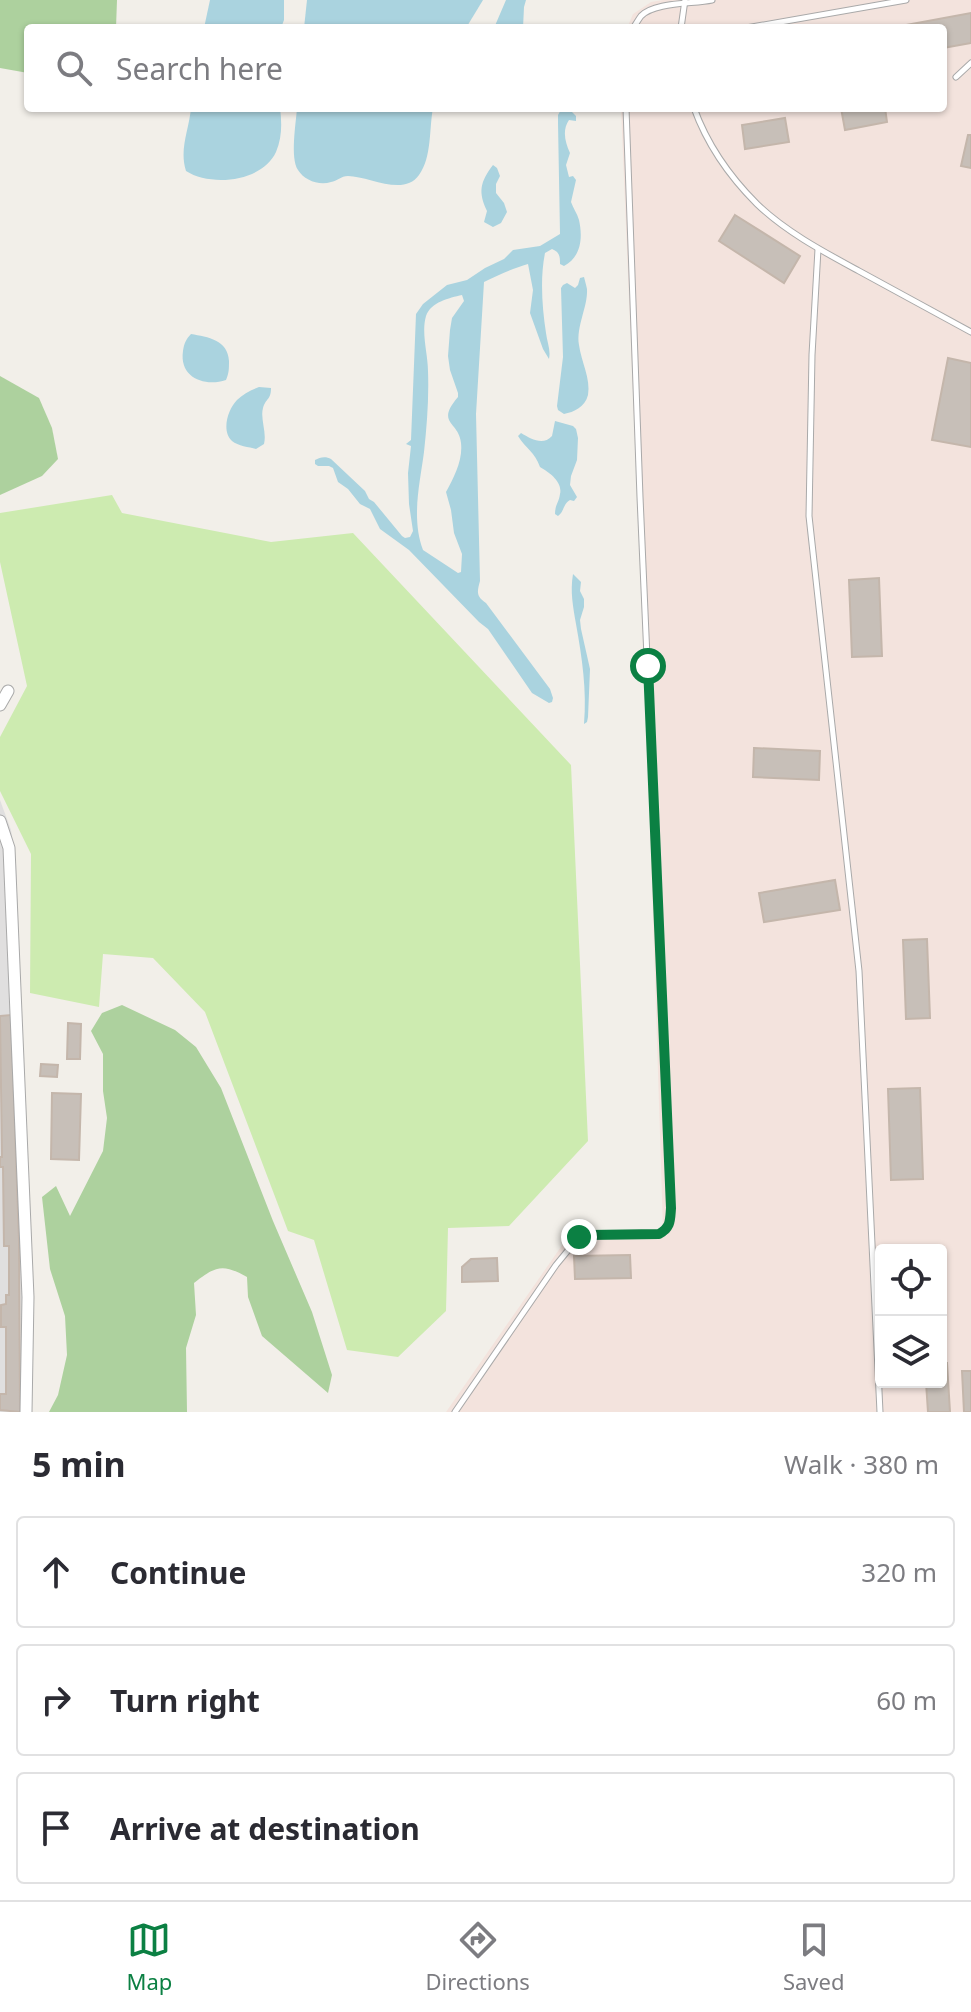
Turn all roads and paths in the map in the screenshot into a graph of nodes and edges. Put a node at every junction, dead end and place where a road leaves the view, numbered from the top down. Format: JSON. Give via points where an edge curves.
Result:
{"nodes":[{"id":1,"x":712,"y":0,"type":"edge"},
{"id":2,"x":906,"y":0,"type":"edge"},
{"id":3,"x":684,"y":2,"type":"edge"},
{"id":4,"x":636,"y":24,"type":"edge"},
{"id":5,"x":681,"y":24,"type":"edge"},
{"id":6,"x":769,"y":24,"type":"edge"},
{"id":7,"x":971,"y":63,"type":"edge"},
{"id":8,"x":956,"y":77,"type":"dead end"},
{"id":9,"x":626,"y":112,"type":"edge"},
{"id":10,"x":695,"y":112,"type":"edge"},
{"id":11,"x":818,"y":249,"type":"junction"},
{"id":12,"x":971,"y":332,"type":"edge"},
{"id":13,"x":8,"y":691,"type":"dead end"},
{"id":14,"x":0,"y":705,"type":"edge"},
{"id":15,"x":0,"y":821,"type":"edge"},
{"id":16,"x":26,"y":1412,"type":"edge"},
{"id":17,"x":455,"y":1412,"type":"edge"},
{"id":18,"x":880,"y":1412,"type":"edge"}],
"edges":[{"from":1,"to":3,"type":"lane"},
{"from":2,"to":6,"type":"lane"},
{"from":3,"to":4,"type":"lane","via":[[655,8]]},
{"from":3,"to":5,"type":"lane"},
{"from":7,"to":8,"type":"lane"},
{"from":9,"to":17,"type":"lane","via":[[670,1221],[659,1234],[579,1237]]},
{"from":10,"to":11,"type":"lane","via":[[713,149],[746,192]]},
{"from":11,"to":12,"type":"lane"},
{"from":11,"to":18,"type":"lane","via":[[809,516],[859,971]]},
{"from":13,"to":14,"type":"street"},
{"from":15,"to":16,"type":"street","via":[[9,848],[19,1068],[28,1297]]}]}
